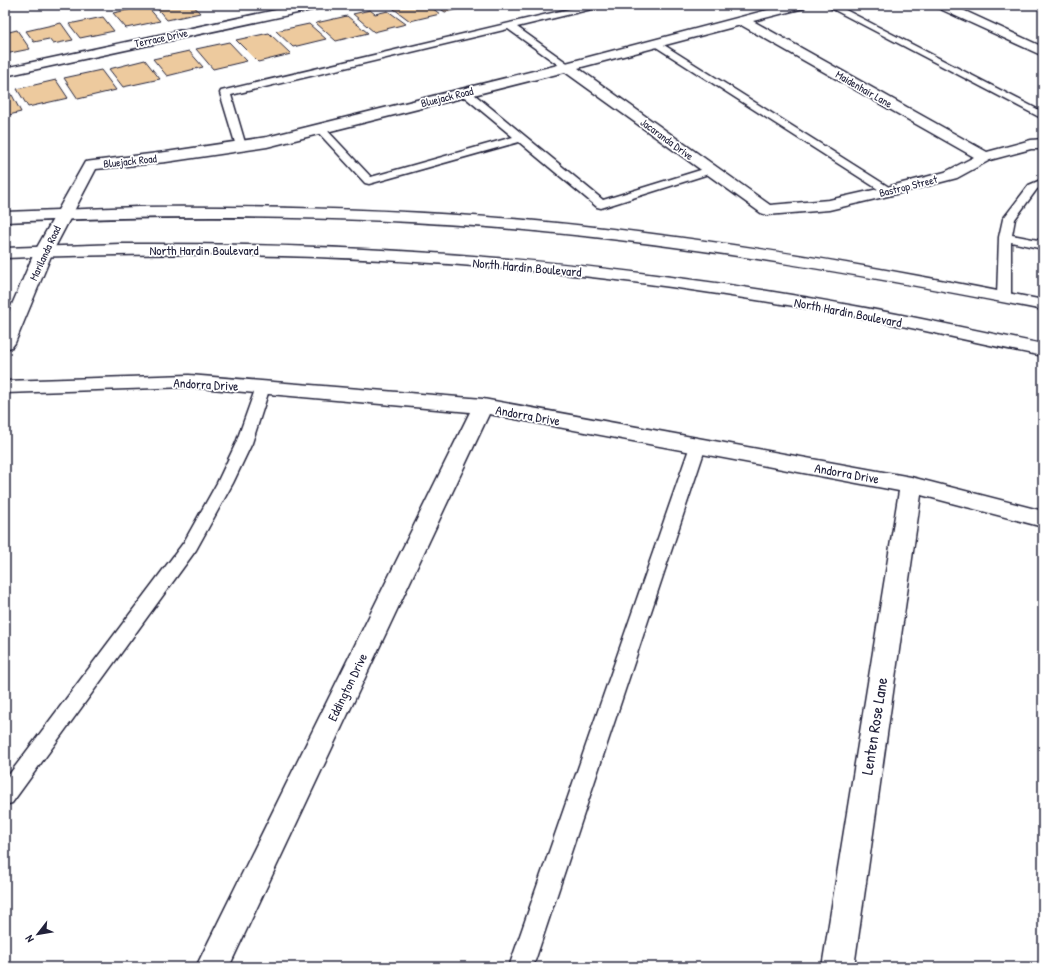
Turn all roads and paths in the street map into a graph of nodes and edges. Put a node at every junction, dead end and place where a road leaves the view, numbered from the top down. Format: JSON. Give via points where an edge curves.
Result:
{"nodes":[{"id":1,"x":316,"y":5,"type":"edge"},
{"id":2,"x":598,"y":5,"type":"edge"},
{"id":3,"x":800,"y":5,"type":"edge"},
{"id":4,"x":829,"y":5,"type":"edge"},
{"id":5,"x":942,"y":5,"type":"edge"},
{"id":6,"x":742,"y":20,"type":"junction"},
{"id":7,"x":510,"y":26,"type":"junction"},
{"id":8,"x":656,"y":43,"type":"junction"},
{"id":9,"x":1043,"y":52,"type":"edge"},
{"id":10,"x":567,"y":67,"type":"junction"},
{"id":11,"x":5,"y":72,"type":"edge"},
{"id":12,"x":465,"y":92,"type":"junction"},
{"id":13,"x":1043,"y":116,"type":"edge"},
{"id":14,"x":320,"y":129,"type":"junction"},
{"id":15,"x":520,"y":138,"type":"junction"},
{"id":16,"x":1043,"y":144,"type":"edge"},
{"id":17,"x":241,"y":146,"type":"junction"},
{"id":18,"x":985,"y":158,"type":"junction"},
{"id":19,"x":90,"y":165,"type":"joint"},
{"id":20,"x":711,"y":170,"type":"junction"},
{"id":21,"x":1043,"y":182,"type":"edge"},
{"id":22,"x":888,"y":192,"type":"junction"},
{"id":23,"x":767,"y":210,"type":"joint"},
{"id":24,"x":63,"y":214,"type":"junction"},
{"id":25,"x":5,"y":217,"type":"edge"},
{"id":26,"x":1005,"y":237,"type":"junction"},
{"id":27,"x":1043,"y":245,"type":"edge"},
{"id":28,"x":44,"y":251,"type":"junction"},
{"id":29,"x":5,"y":253,"type":"edge"},
{"id":30,"x":1004,"y":297,"type":"junction"},
{"id":31,"x":1043,"y":305,"type":"edge"},
{"id":32,"x":5,"y":343,"type":"edge"},
{"id":33,"x":1043,"y":350,"type":"edge"},
{"id":34,"x":5,"y":387,"type":"edge"},
{"id":35,"x":263,"y":387,"type":"junction"},
{"id":36,"x":482,"y":406,"type":"junction"},
{"id":37,"x":698,"y":446,"type":"junction"},
{"id":38,"x":911,"y":485,"type":"junction"},
{"id":39,"x":1043,"y":519,"type":"edge"},
{"id":40,"x":5,"y":796,"type":"edge"},
{"id":41,"x":212,"y":967,"type":"edge"},
{"id":42,"x":521,"y":967,"type":"edge"},
{"id":43,"x":838,"y":967,"type":"edge"}],
"edges":[{"from":1,"to":11,"type":"street","name":"Terrace Drive"},
{"from":2,"to":7,"type":"lane"},
{"from":3,"to":6,"type":"street","name":"Bluejack Road"},
{"from":4,"to":13,"type":"lane"},
{"from":5,"to":9,"type":"street"},
{"from":6,"to":8,"type":"street","name":"Bluejack Road"},
{"from":6,"to":18,"type":"street","name":"Maidenhair Lane"},
{"from":7,"to":10,"type":"lane"},
{"from":7,"to":17,"type":"lane","via":[[225,93]]},
{"from":8,"to":10,"type":"street","name":"Bluejack Road"},
{"from":8,"to":22,"type":"lane"},
{"from":10,"to":12,"type":"street","name":"Bluejack Road"},
{"from":10,"to":20,"type":"street","name":"Jacaranda Drive"},
{"from":12,"to":14,"type":"street","name":"Bluejack Road"},
{"from":12,"to":15,"type":"lane"},
{"from":14,"to":15,"type":"lane","via":[[369,181]]},
{"from":14,"to":17,"type":"street","name":"Bluejack Road"},
{"from":15,"to":20,"type":"lane","via":[[601,204]]},
{"from":16,"to":18,"type":"street","name":"Bastrop Street"},
{"from":17,"to":19,"type":"street","name":"Bluejack Road"},
{"from":18,"to":22,"type":"street","name":"Bastrop Street","via":[[951,175]]},
{"from":19,"to":24,"type":"street","name":"Marilanda Road"},
{"from":20,"to":23,"type":"street","name":"Jacaranda Drive"},
{"from":21,"to":26,"type":"lane","via":[[1033,187],[1009,219]]},
{"from":22,"to":23,"type":"street","name":"Bastrop Street","via":[[829,205]]},
{"from":24,"to":25,"type":"street"},
{"from":24,"to":28,"type":"street","name":"Marilanda Road"},
{"from":24,"to":30,"type":"street","via":[[326,213],[535,226],[724,248],[864,270]]},
{"from":26,"to":27,"type":"lane"},
{"from":26,"to":30,"type":"lane"},
{"from":28,"to":29,"type":"street","name":"North Hardin Boulevard"},
{"from":28,"to":32,"type":"street","name":"Marilanda Road"},
{"from":28,"to":33,"type":"street","name":"North Hardin Boulevard","via":[[254,250],[402,256],[542,267],[777,298]]},
{"from":30,"to":31,"type":"street"},
{"from":34,"to":35,"type":"street","name":"Andorra Drive","via":[[189,381]]},
{"from":35,"to":36,"type":"street","name":"Andorra Drive"},
{"from":35,"to":40,"type":"lane","via":[[244,444],[190,546]]},
{"from":36,"to":37,"type":"street","name":"Andorra Drive"},
{"from":36,"to":41,"type":"street","name":"Eddington Drive"},
{"from":37,"to":38,"type":"street","name":"Andorra Drive"},
{"from":37,"to":42,"type":"lane"},
{"from":38,"to":39,"type":"street","name":"Andorra Drive"},
{"from":38,"to":43,"type":"street","name":"Lenten Rose Lane"}]}
